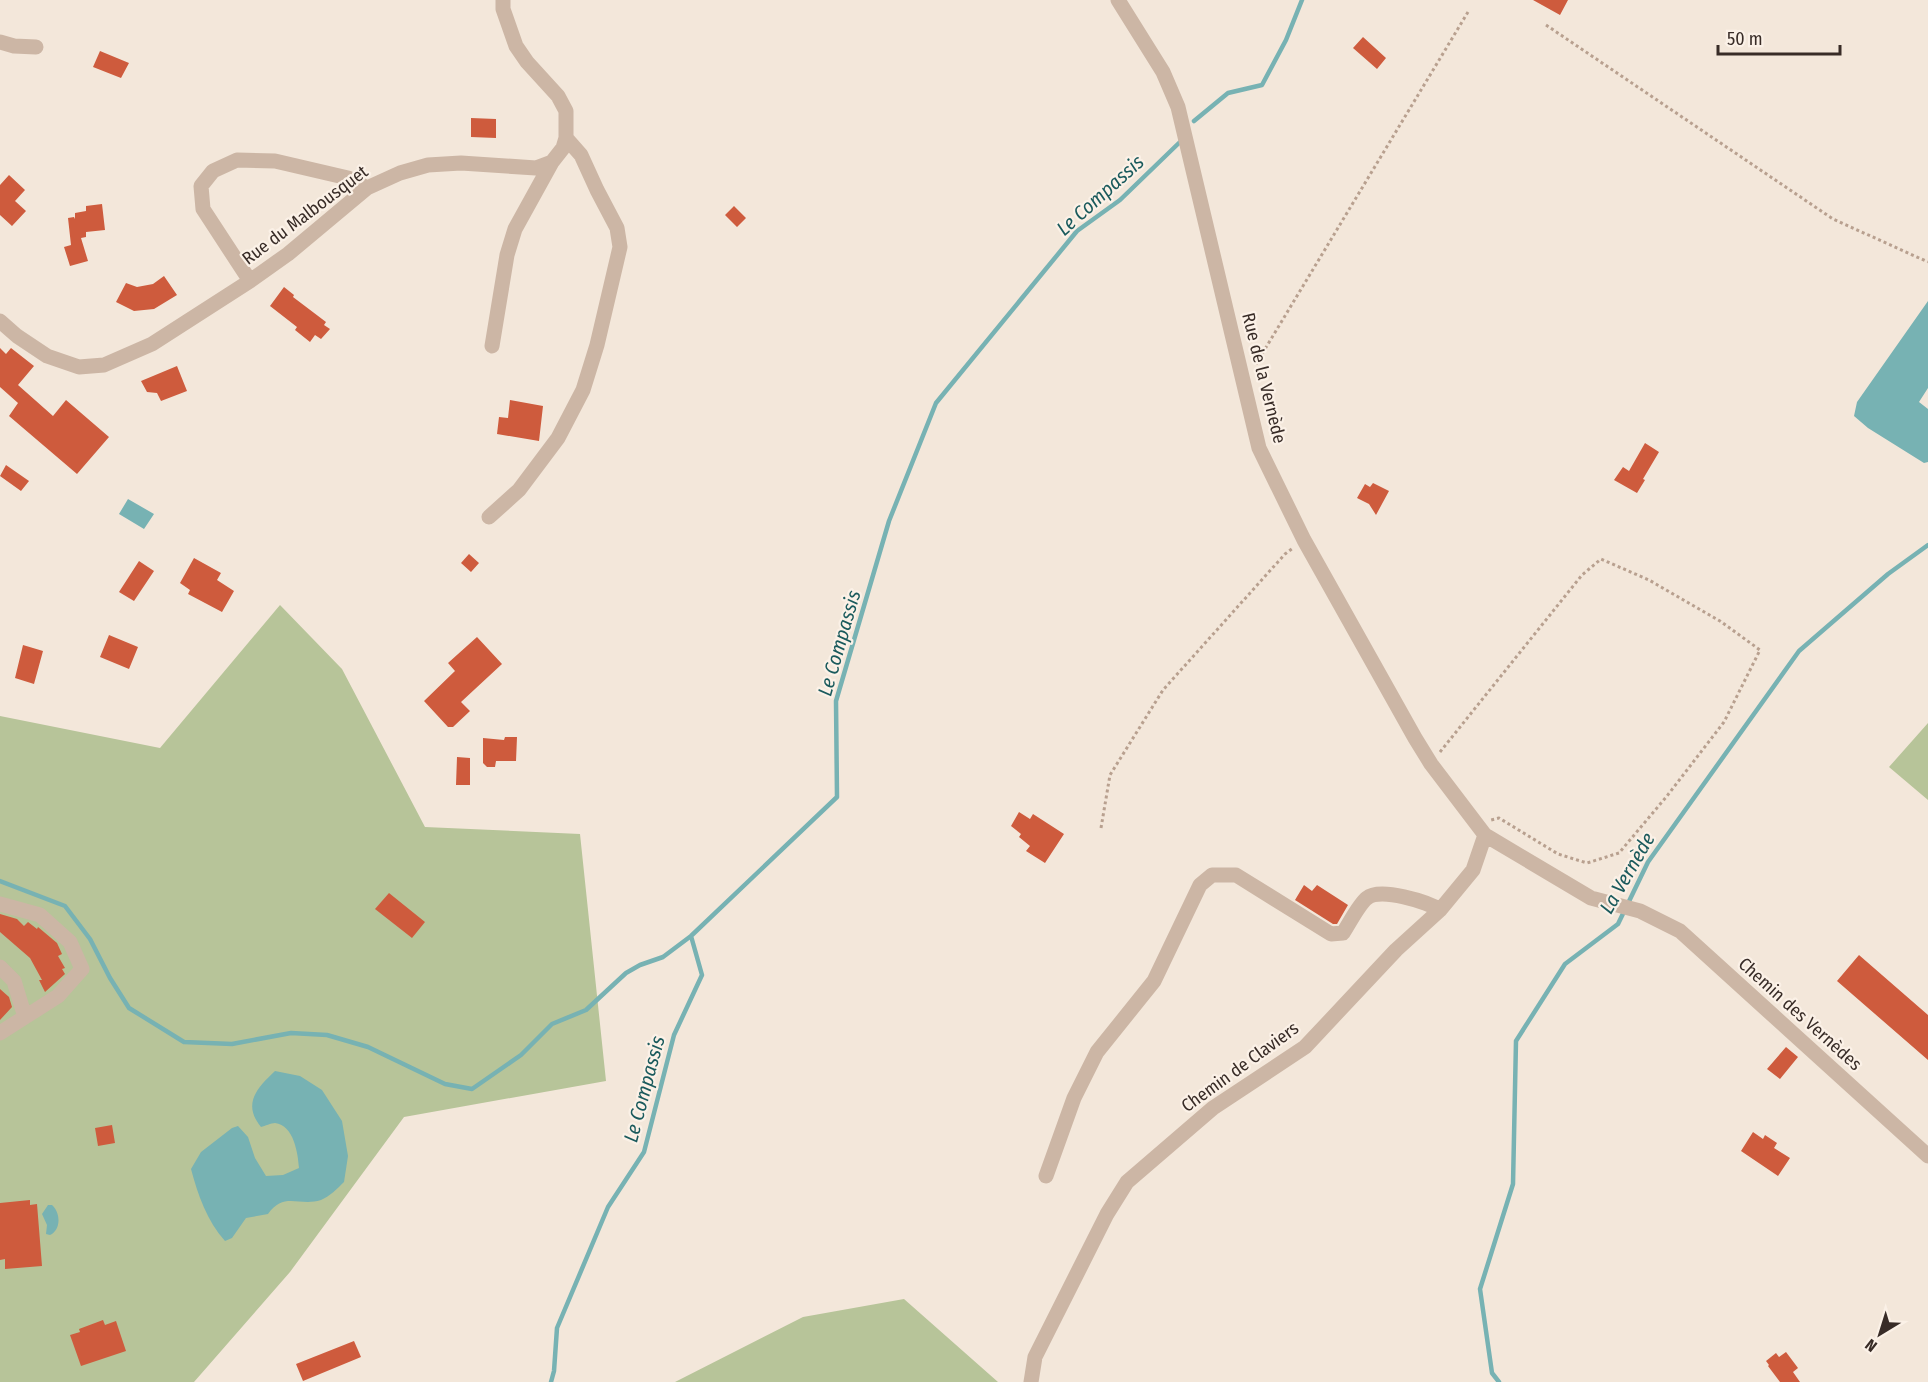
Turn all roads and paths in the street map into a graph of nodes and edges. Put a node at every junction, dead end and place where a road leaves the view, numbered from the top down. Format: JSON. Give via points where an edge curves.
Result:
{"nodes":[{"id":1,"x":503,"y":0,"type":"edge"},
{"id":2,"x":1118,"y":0,"type":"edge"},
{"id":3,"x":1468,"y":12,"type":"dead end"},
{"id":4,"x":1546,"y":26,"type":"dead end"},
{"id":5,"x":0,"y":42,"type":"edge"},
{"id":6,"x":36,"y":47,"type":"dead end"},
{"id":7,"x":566,"y":138,"type":"junction"},
{"id":8,"x":552,"y":162,"type":"junction"},
{"id":9,"x":367,"y":188,"type":"junction"},
{"id":10,"x":1928,"y":262,"type":"edge"},
{"id":11,"x":250,"y":281,"type":"junction"},
{"id":12,"x":0,"y":321,"type":"edge"},
{"id":13,"x":492,"y":346,"type":"dead end"},
{"id":14,"x":1242,"y":373,"type":"junction"},
{"id":15,"x":489,"y":517,"type":"dead end"},
{"id":16,"x":1304,"y":540,"type":"junction"},
{"id":17,"x":1431,"y":764,"type":"junction"},
{"id":18,"x":1101,"y":828,"type":"dead end"},
{"id":19,"x":1485,"y":835,"type":"junction"},
{"id":20,"x":0,"y":904,"type":"edge"},
{"id":21,"x":1440,"y":910,"type":"junction"},
{"id":22,"x":0,"y":967,"type":"edge"},
{"id":23,"x":26,"y":1017,"type":"junction"},
{"id":24,"x":0,"y":1033,"type":"edge"},
{"id":25,"x":1928,"y":1156,"type":"edge"},
{"id":26,"x":1046,"y":1176,"type":"dead end"},
{"id":27,"x":1031,"y":1382,"type":"edge"}],
"edges":[{"from":1,"to":7,"type":"street","via":[[516,46],[566,111]]},
{"from":2,"to":14,"type":"street","name":"Rue de la Vernède","via":[[1163,72],[1178,107]]},
{"from":3,"to":14,"type":"path","via":[[1256,365]]},
{"from":4,"to":10,"type":"path","via":[[1833,219]]},
{"from":5,"to":6,"type":"street"},
{"from":7,"to":8,"type":"street"},
{"from":7,"to":15,"type":"street","via":[[581,155],[617,228],[620,248],[583,390],[558,438],[519,490]]},
{"from":8,"to":9,"type":"street","name":"Rue du Malbousquet","via":[[536,168],[428,165],[400,172]]},
{"from":8,"to":13,"type":"street","via":[[515,229]]},
{"from":9,"to":11,"type":"street","name":"Rue du Malbousquet"},
{"from":9,"to":11,"type":"street","via":[[348,178],[276,161],[237,160],[213,171],[201,186],[203,209]]},
{"from":11,"to":12,"type":"street","name":"Rue du Malbousquet","via":[[152,344],[104,365],[79,367],[47,357]]},
{"from":14,"to":16,"type":"street","name":"Rue de la Vernède","via":[[1259,448]]},
{"from":16,"to":17,"type":"street","name":"Rue de la Vernède"},
{"from":16,"to":18,"type":"path","via":[[1285,554],[1163,690],[1110,775]]},
{"from":17,"to":19,"type":"street","name":"Rue de la Vernède"},
{"from":17,"to":19,"type":"path","via":[[1582,575],[1601,559],[1649,580],[1720,621],[1760,650],[1724,722],[1619,853],[1587,863],[1558,854],[1499,818],[1490,820]]},
{"from":19,"to":21,"type":"street","name":"Chemin de Claviers","via":[[1473,870]]},
{"from":19,"to":25,"type":"street","name":"Chemin des Vernèdes","via":[[1591,898],[1640,911],[1680,931]]},
{"from":20,"to":23,"type":"street","via":[[40,915],[70,942],[82,969],[58,996]]},
{"from":21,"to":26,"type":"street","via":[[1430,903],[1378,893],[1367,898],[1343,933],[1331,934],[1236,875],[1212,875],[1200,885],[1154,981],[1097,1052],[1074,1098]]},
{"from":21,"to":27,"type":"street","name":"Chemin de Claviers","via":[[1396,950],[1305,1047],[1213,1108],[1127,1182],[1035,1357]]},
{"from":22,"to":23,"type":"street","via":[[14,981]]},
{"from":23,"to":24,"type":"street"}]}
